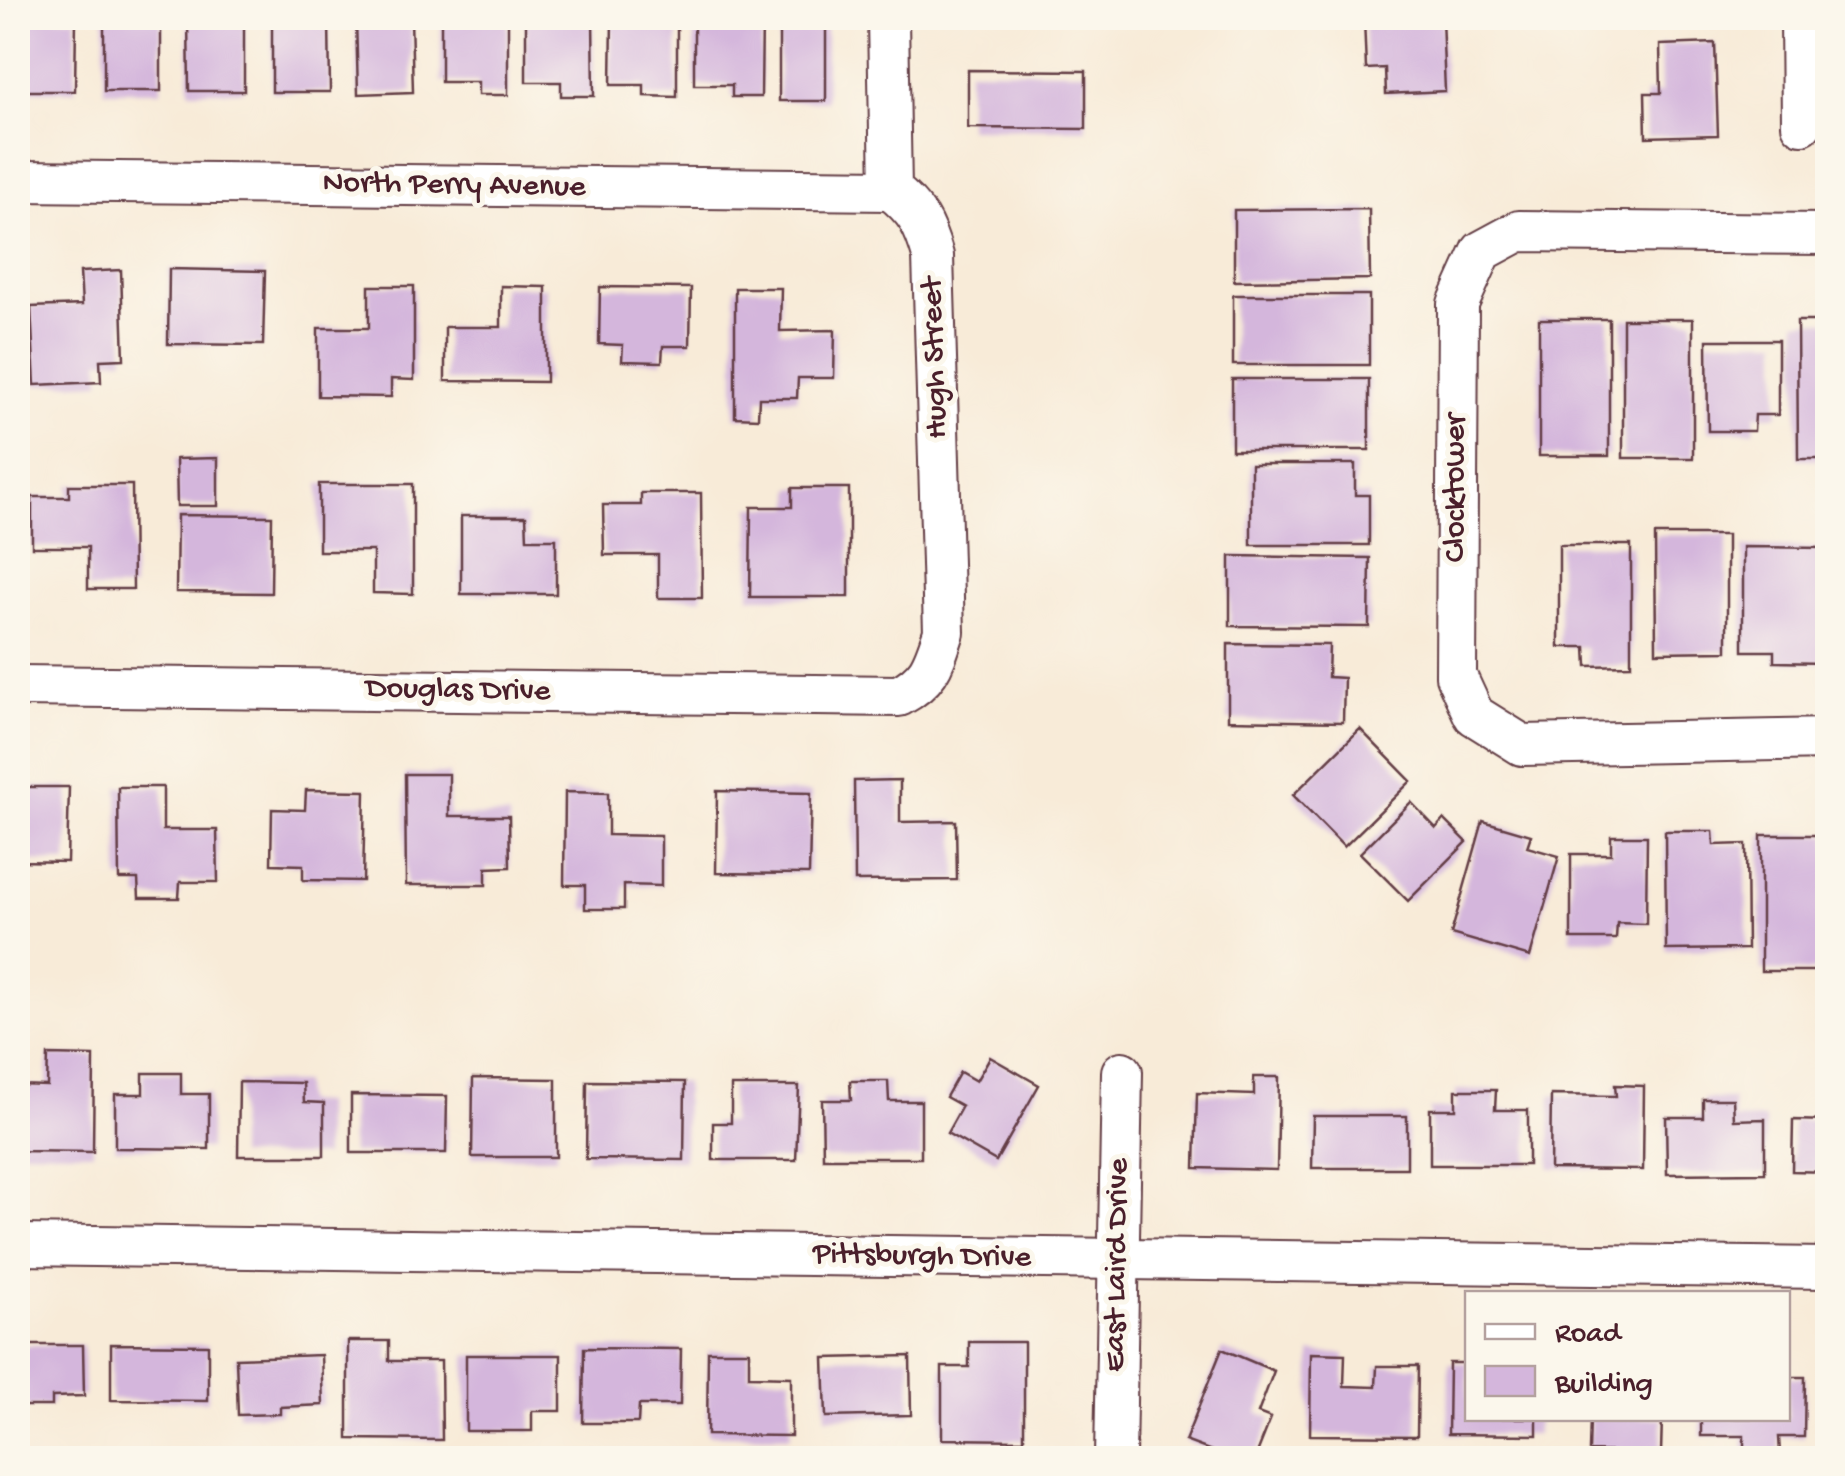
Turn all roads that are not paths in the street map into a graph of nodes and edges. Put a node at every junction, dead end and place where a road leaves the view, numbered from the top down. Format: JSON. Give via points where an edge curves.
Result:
{"nodes":[{"id":1,"x":888,"y":18,"type":"edge"},
{"id":2,"x":1801,"y":18,"type":"edge"},
{"id":3,"x":1802,"y":124,"type":"dead end"},
{"id":4,"x":18,"y":181,"type":"edge"},
{"id":5,"x":891,"y":190,"type":"junction"},
{"id":6,"x":1828,"y":234,"type":"edge"},
{"id":7,"x":18,"y":686,"type":"edge"},
{"id":8,"x":899,"y":696,"type":"joint"},
{"id":9,"x":1828,"y":739,"type":"edge"},
{"id":10,"x":1122,"y":1072,"type":"dead end"},
{"id":11,"x":18,"y":1245,"type":"edge"},
{"id":12,"x":1118,"y":1259,"type":"junction"},
{"id":13,"x":1828,"y":1268,"type":"edge"},
{"id":14,"x":1115,"y":1458,"type":"edge"}],
"edges":[{"from":1,"to":5,"type":"street"},
{"from":2,"to":3,"type":"street"},
{"from":4,"to":5,"type":"street","name":"North Perry Avenue"},
{"from":5,"to":8,"type":"street","name":"Hugh Street","via":[[925,228],[933,256],[944,632],[920,684]]},
{"from":6,"to":9,"type":"street","name":"Clocktower","via":[[1520,231],[1482,251],[1458,304],[1456,676],[1474,716],[1522,746]]},
{"from":7,"to":8,"type":"street","name":"Douglas Drive"},
{"from":10,"to":12,"type":"street","name":"East Laird Drive"},
{"from":11,"to":12,"type":"street","name":"Pittsburgh Drive"},
{"from":12,"to":13,"type":"street","name":"Pittsburgh Drive"},
{"from":12,"to":14,"type":"street","name":"East Laird Drive"}]}
